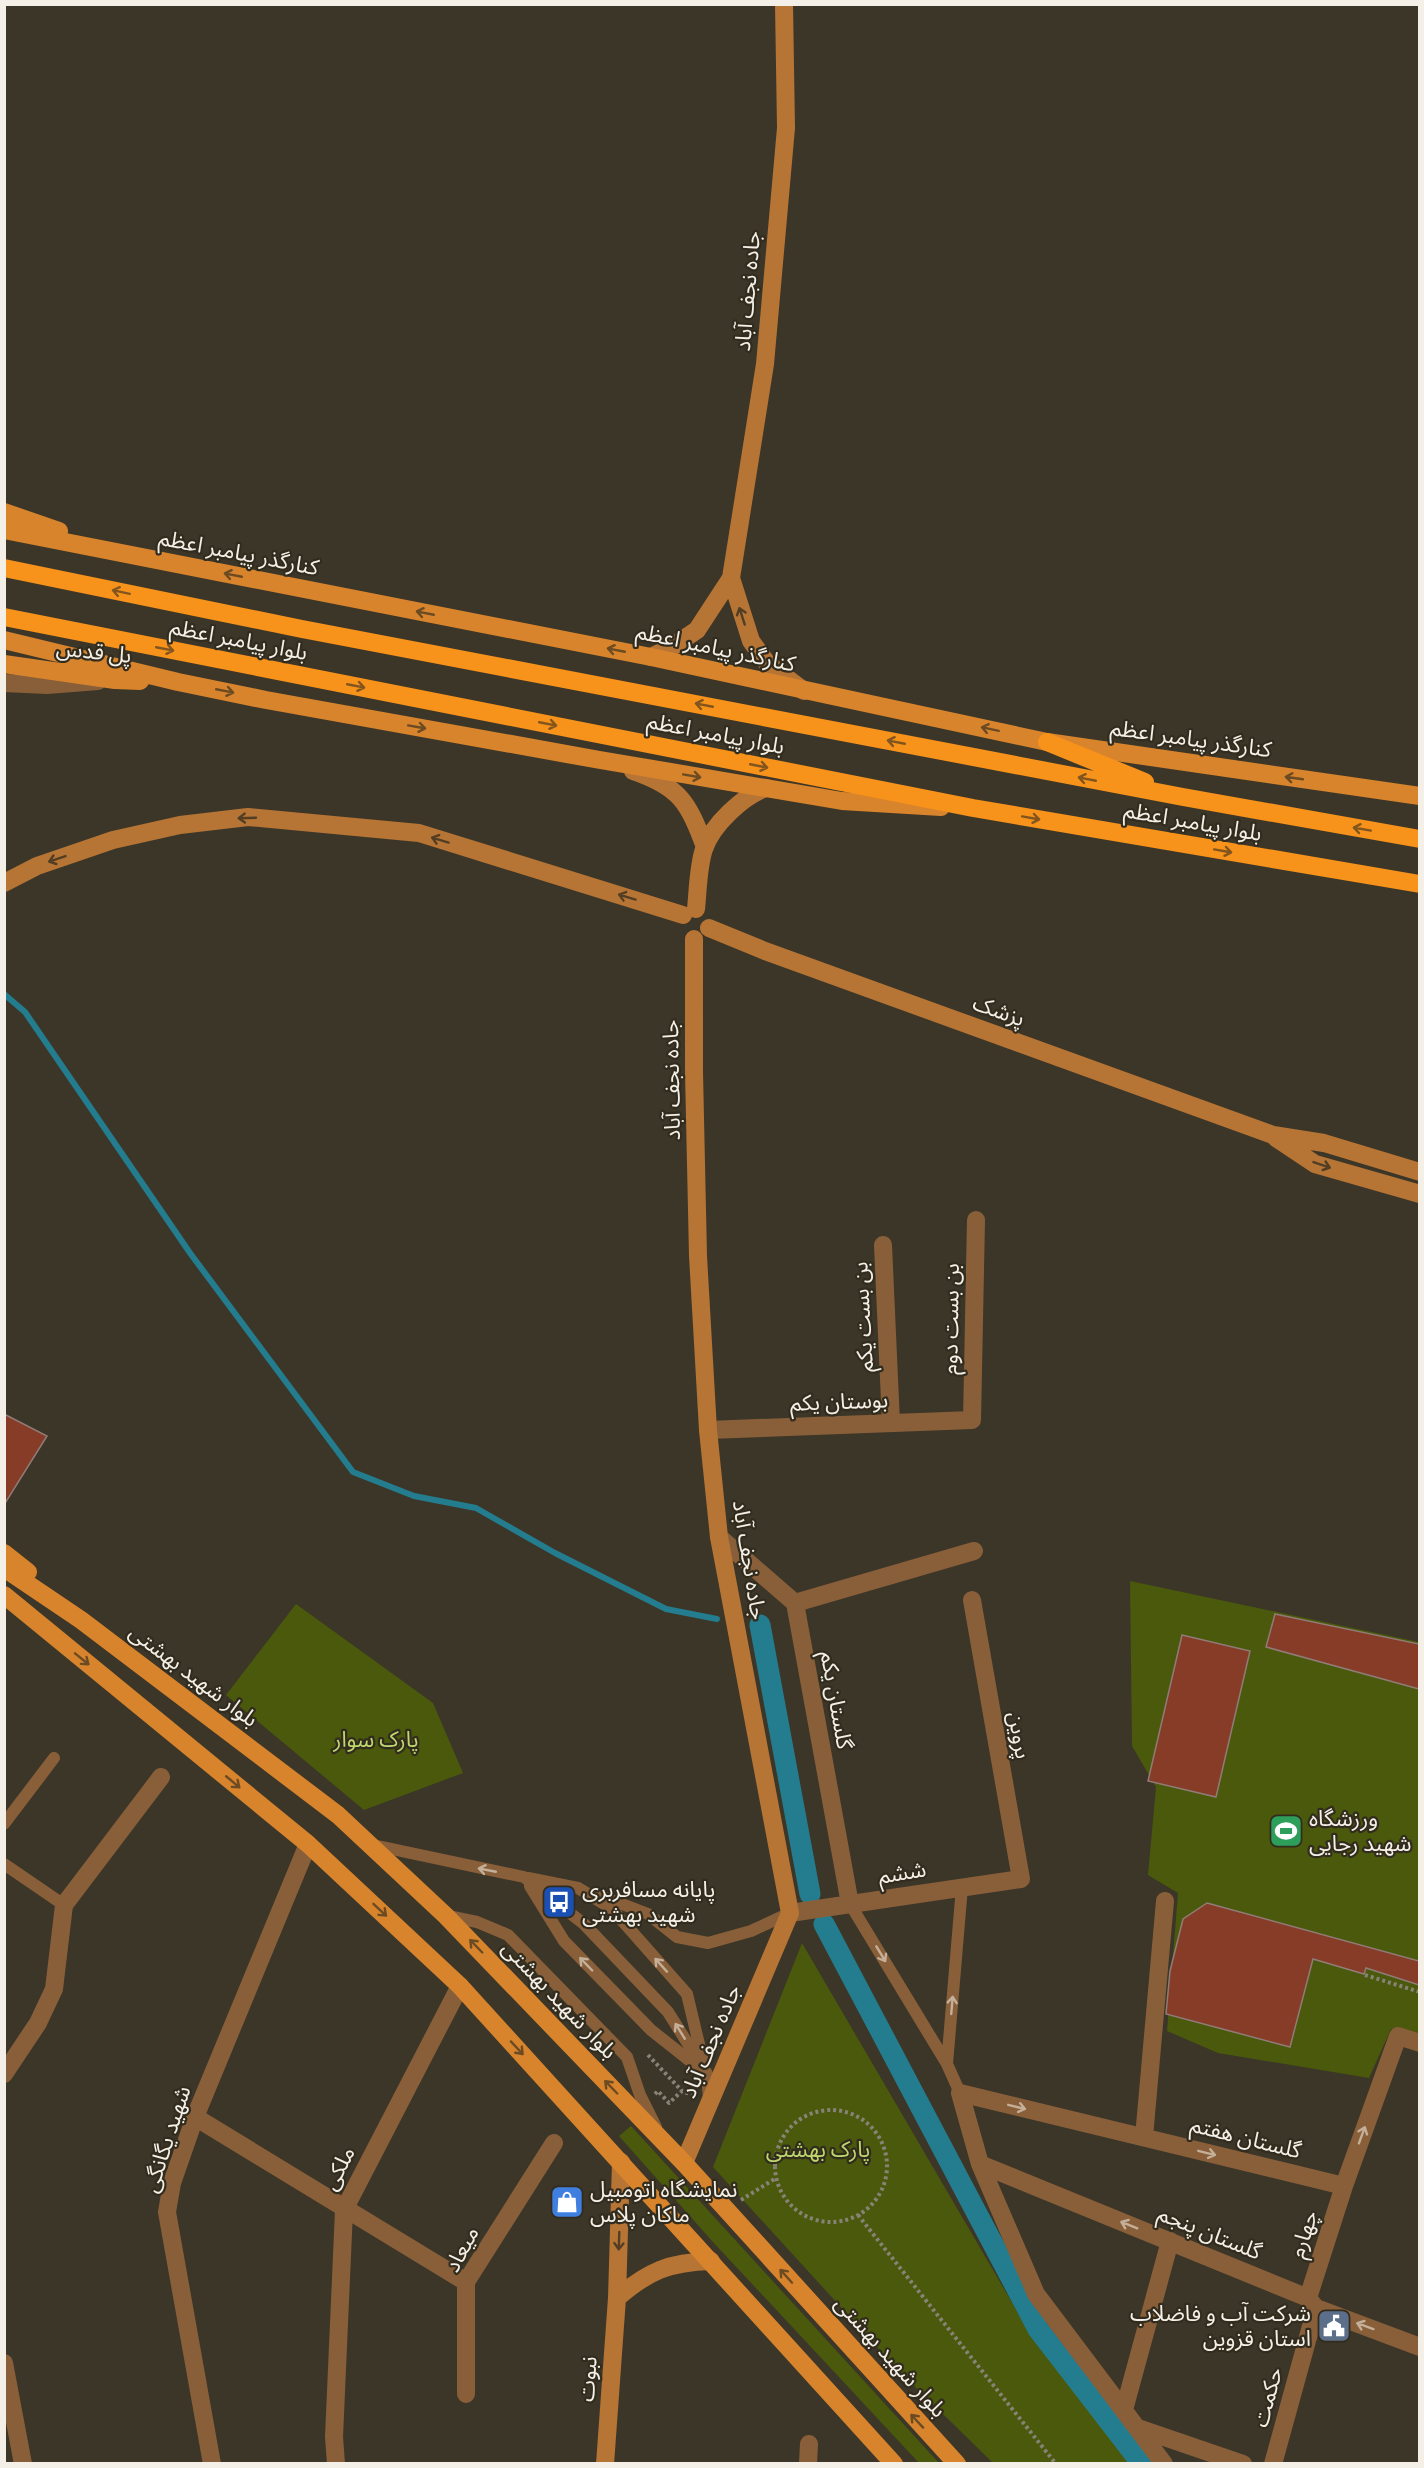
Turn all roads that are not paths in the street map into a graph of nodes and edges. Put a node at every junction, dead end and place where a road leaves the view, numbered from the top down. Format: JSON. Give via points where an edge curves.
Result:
{"nodes":[{"id":1,"x":784,"y":4,"type":"edge"},
{"id":2,"x":4,"y":512,"type":"edge"},
{"id":3,"x":4,"y":530,"type":"edge"},
{"id":4,"x":120,"y":553,"type":"junction"},
{"id":5,"x":4,"y":568,"type":"edge"},
{"id":6,"x":731,"y":579,"type":"junction"},
{"id":7,"x":4,"y":617,"type":"edge"},
{"id":8,"x":4,"y":640,"type":"edge"},
{"id":9,"x":651,"y":657,"type":"junction"},
{"id":10,"x":4,"y":664,"type":"edge"},
{"id":11,"x":115,"y":680,"type":"junction"},
{"id":12,"x":178,"y":682,"type":"junction"},
{"id":13,"x":4,"y":683,"type":"edge"},
{"id":14,"x":804,"y":691,"type":"junction"},
{"id":15,"x":1047,"y":742,"type":"junction"},
{"id":16,"x":600,"y":760,"type":"junction"},
{"id":17,"x":766,"y":788,"type":"junction"},
{"id":18,"x":1419,"y":796,"type":"edge"},
{"id":19,"x":1183,"y":797,"type":"junction"},
{"id":20,"x":974,"y":808,"type":"junction"},
{"id":21,"x":1419,"y":839,"type":"edge"},
{"id":22,"x":705,"y":847,"type":"junction"},
{"id":23,"x":4,"y":883,"type":"edge"},
{"id":24,"x":1419,"y":884,"type":"edge"},
{"id":25,"x":689,"y":912,"type":"junction"},
{"id":26,"x":709,"y":928,"type":"junction"},
{"id":27,"x":694,"y":939,"type":"junction"},
{"id":28,"x":1272,"y":1135,"type":"junction"},
{"id":29,"x":1419,"y":1172,"type":"edge"},
{"id":30,"x":1419,"y":1194,"type":"edge"},
{"id":31,"x":976,"y":1220,"type":"dead end"},
{"id":32,"x":883,"y":1245,"type":"dead end"},
{"id":33,"x":972,"y":1420,"type":"joint"},
{"id":34,"x":891,"y":1423,"type":"junction"},
{"id":35,"x":708,"y":1430,"type":"junction"},
{"id":36,"x":719,"y":1537,"type":"junction"},
{"id":37,"x":974,"y":1551,"type":"dead end"},
{"id":38,"x":4,"y":1553,"type":"edge"},
{"id":39,"x":4,"y":1568,"type":"edge"},
{"id":40,"x":4,"y":1595,"type":"edge"},
{"id":41,"x":972,"y":1600,"type":"dead end"},
{"id":42,"x":795,"y":1603,"type":"junction"},
{"id":43,"x":4,"y":1611,"type":"edge"},
{"id":44,"x":81,"y":1620,"type":"junction"},
{"id":45,"x":54,"y":1637,"type":"junction"},
{"id":46,"x":54,"y":1758,"type":"dead end"},
{"id":47,"x":161,"y":1777,"type":"dead end"},
{"id":48,"x":4,"y":1824,"type":"edge"},
{"id":49,"x":308,"y":1844,"type":"junction"},
{"id":50,"x":369,"y":1844,"type":"junction"},
{"id":51,"x":4,"y":1864,"type":"edge"},
{"id":52,"x":524,"y":1877,"type":"junction"},
{"id":53,"x":1021,"y":1879,"type":"joint"},
{"id":54,"x":962,"y":1887,"type":"junction"},
{"id":55,"x":578,"y":1888,"type":"junction"},
{"id":56,"x":1164,"y":1901,"type":"dead end"},
{"id":57,"x":850,"y":1904,"type":"junction"},
{"id":58,"x":64,"y":1905,"type":"junction"},
{"id":59,"x":790,"y":1913,"type":"junction"},
{"id":60,"x":446,"y":1916,"type":"junction"},
{"id":61,"x":460,"y":1986,"type":"junction"},
{"id":62,"x":1419,"y":2043,"type":"edge"},
{"id":63,"x":947,"y":2064,"type":"junction"},
{"id":64,"x":4,"y":2074,"type":"edge"},
{"id":65,"x":707,"y":2074,"type":"junction"},
{"id":66,"x":960,"y":2093,"type":"junction"},
{"id":67,"x":710,"y":2103,"type":"junction"},
{"id":68,"x":195,"y":2117,"type":"junction"},
{"id":69,"x":1144,"y":2137,"type":"junction"},
{"id":70,"x":661,"y":2139,"type":"junction"},
{"id":71,"x":554,"y":2143,"type":"dead end"},
{"id":72,"x":621,"y":2162,"type":"junction"},
{"id":73,"x":684,"y":2163,"type":"junction"},
{"id":74,"x":980,"y":2164,"type":"junction"},
{"id":75,"x":1344,"y":2186,"type":"junction"},
{"id":76,"x":344,"y":2210,"type":"junction"},
{"id":77,"x":1170,"y":2241,"type":"junction"},
{"id":78,"x":711,"y":2262,"type":"junction"},
{"id":79,"x":466,"y":2282,"type":"junction"},
{"id":80,"x":617,"y":2298,"type":"junction"},
{"id":81,"x":1312,"y":2303,"type":"junction"},
{"id":82,"x":1419,"y":2347,"type":"edge"},
{"id":83,"x":4,"y":2363,"type":"edge"},
{"id":84,"x":466,"y":2394,"type":"dead end"},
{"id":85,"x":1124,"y":2410,"type":"junction"},
{"id":86,"x":1138,"y":2428,"type":"junction"},
{"id":87,"x":809,"y":2444,"type":"dead end"},
{"id":88,"x":23,"y":2463,"type":"edge"},
{"id":89,"x":212,"y":2463,"type":"edge"},
{"id":90,"x":336,"y":2463,"type":"edge"},
{"id":91,"x":605,"y":2463,"type":"edge"},
{"id":92,"x":808,"y":2463,"type":"edge"},
{"id":93,"x":894,"y":2463,"type":"edge"},
{"id":94,"x":957,"y":2463,"type":"edge"},
{"id":95,"x":1164,"y":2463,"type":"edge"},
{"id":96,"x":1243,"y":2463,"type":"edge"},
{"id":97,"x":1273,"y":2463,"type":"edge"}],
"edges":[{"from":1,"to":6,"type":"street","name":"جاده نجف آباد","via":[[786,128],[765,364]]},
{"from":2,"to":4,"type":"main road"},
{"from":3,"to":4,"type":"main road","name":"کنارگذر پیامبر اعظم"},
{"from":9,"to":4,"type":"main road","name":"کنارگذر پیامبر اعظم","one_way":true},
{"from":19,"to":5,"type":"highway","name":"بلوار پیامبر اعظم","one_way":true,"via":[[302,629]]},
{"from":6,"to":9,"type":"street","via":[[697,630]]},
{"from":14,"to":6,"type":"street","one_way":true,"via":[[767,663],[751,641]]},
{"from":7,"to":20,"type":"highway","name":"بلوار پیامبر اعظم","one_way":true},
{"from":8,"to":12,"type":"main road"},
{"from":9,"to":14,"type":"main road","name":"کنارگذر پیامبر اعظم"},
{"from":10,"to":11,"type":"main road","name":"پل قدس"},
{"from":11,"to":12,"type":"main road","name":"پل قدس"},
{"from":11,"to":13,"type":"street","via":[[47,686]]},
{"from":12,"to":16,"type":"main road","one_way":true},
{"from":15,"to":14,"type":"main road","name":"کنارگذر پیامبر اعظم","one_way":true},
{"from":18,"to":15,"type":"main road","name":"کنارگذر پیامبر اعظم","one_way":true},
{"from":15,"to":19,"type":"highway"},
{"from":16,"to":17,"type":"main road","one_way":true},
{"from":16,"to":22,"type":"street","via":[[668,785],[694,819]]},
{"from":17,"to":20,"type":"main road","via":[[884,805]]},
{"from":17,"to":22,"type":"street","via":[[752,793],[730,811]]},
{"from":21,"to":19,"type":"highway","name":"بلوار پیامبر اعظم","one_way":true},
{"from":20,"to":24,"type":"highway","name":"بلوار پیامبر اعظم","one_way":true},
{"from":22,"to":25,"type":"street"},
{"from":25,"to":23,"type":"street","one_way":true,"via":[[419,833],[248,818],[180,825],[113,840],[37,866]]},
{"from":25,"to":26,"type":"street","via":[[707,915]]},
{"from":25,"to":27,"type":"street","via":[[679,924],[682,933]]},
{"from":26,"to":27,"type":"street","via":[[704,936]]},
{"from":26,"to":28,"type":"street","name":"پزشک"},
{"from":27,"to":35,"type":"street","name":"جاده نجف آباد","via":[[698,1256]]},
{"from":28,"to":29,"type":"street","name":"پزشک","via":[[1324,1143]]},
{"from":28,"to":30,"type":"street","name":"پزشک","one_way":true,"via":[[1315,1164]]},
{"from":31,"to":33,"type":"street","name":"بن بست دوم"},
{"from":32,"to":34,"type":"street","name":"بن بست یکم"},
{"from":33,"to":34,"type":"street","name":"بوستان یکم"},
{"from":34,"to":35,"type":"street","name":"بوستان یکم"},
{"from":35,"to":36,"type":"street","name":"جاده نجف آباد"},
{"from":36,"to":42,"type":"street"},
{"from":36,"to":59,"type":"street","name":"جاده نجف آباد"},
{"from":37,"to":42,"type":"street"},
{"from":38,"to":44,"type":"main road","name":"بلوار شهید بهشتی"},
{"from":39,"to":44,"type":"main road","name":"بلوار شهید بهشتی"},
{"from":40,"to":45,"type":"main road"},
{"from":41,"to":53,"type":"street","name":"پروین"},
{"from":42,"to":57,"type":"street","name":"گلستان یکم"},
{"from":43,"to":45,"type":"main road"},
{"from":44,"to":50,"type":"main road","name":"بلوار شهید بهشتی","via":[[338,1815]]},
{"from":45,"to":49,"type":"main road","one_way":true},
{"from":46,"to":48,"type":"lane"},
{"from":47,"to":58,"type":"street"},
{"from":49,"to":61,"type":"main road","one_way":true},
{"from":49,"to":68,"type":"street","name":"شهید یگانگی"},
{"from":52,"to":50,"type":"lane","one_way":true},
{"from":50,"to":60,"type":"main road","name":"بلوار شهید بهشتی"},
{"from":51,"to":58,"type":"lane"},
{"from":52,"to":55,"type":"lane"},
{"from":65,"to":52,"type":"lane","one_way":true,"via":[[668,2012],[584,1924]]},
{"from":65,"to":52,"type":"lane","one_way":true,"via":[[651,2030],[564,1941]]},
{"from":53,"to":54,"type":"street","name":"ششم"},
{"from":54,"to":57,"type":"street","name":"ششم"},
{"from":63,"to":54,"type":"lane","one_way":true},
{"from":55,"to":59,"type":"lane","via":[[648,1914],[677,1937],[708,1943],[751,1931]]},
{"from":65,"to":55,"type":"lane","one_way":true,"via":[[687,1994],[610,1908]]},
{"from":56,"to":69,"type":"street"},
{"from":57,"to":59,"type":"street","name":"ششم"},
{"from":57,"to":63,"type":"lane","one_way":true},
{"from":58,"to":64,"type":"street","via":[[54,1989]]},
{"from":59,"to":67,"type":"street","name":"جاده نجف آباد"},
{"from":70,"to":60,"type":"main road","name":"بلوار شهید بهشتی","one_way":true},
{"from":60,"to":70,"type":"lane","via":[[477,1922],[508,1935],[627,2057]]},
{"from":61,"to":72,"type":"main road","one_way":true},
{"from":61,"to":76,"type":"street","name":"ملکی"},
{"from":75,"to":62,"type":"street","one_way":true,"via":[[1398,2036]]},
{"from":63,"to":66,"type":"lane"},
{"from":65,"to":67,"type":"lane"},
{"from":66,"to":69,"type":"street","name":"گلستان هفتم","one_way":true},
{"from":66,"to":74,"type":"street"},
{"from":67,"to":73,"type":"street","name":"جاده نجف آباد"},
{"from":68,"to":76,"type":"street"},
{"from":68,"to":89,"type":"street","name":"شهید یگانگی","via":[[172,2183],[167,2212]]},
{"from":69,"to":75,"type":"street","name":"گلستان هفتم","one_way":true},
{"from":70,"to":73,"type":"main road","name":"بلوار شهید بهشتی"},
{"from":71,"to":79,"type":"street","name":"میعاد"},
{"from":72,"to":78,"type":"main road"},
{"from":72,"to":80,"type":"street","name":"نبوت","one_way":true},
{"from":94,"to":73,"type":"main road","name":"بلوار شهید بهشتی","one_way":true},
{"from":77,"to":74,"type":"street","name":"گلستان پنجم","one_way":true},
{"from":74,"to":85,"type":"street","via":[[1036,2294]]},
{"from":75,"to":81,"type":"street","name":"چهارم"},
{"from":76,"to":79,"type":"street"},
{"from":76,"to":90,"type":"street","name":"ملکی"},
{"from":77,"to":81,"type":"street","name":"گلستان پنجم"},
{"from":77,"to":85,"type":"street"},
{"from":78,"to":80,"type":"street","via":[[685,2262],[660,2268],[636,2281]]},
{"from":78,"to":93,"type":"main road"},
{"from":79,"to":84,"type":"street","name":"میعاد"},
{"from":80,"to":91,"type":"street","name":"نبوت"},
{"from":82,"to":81,"type":"street","name":"گلستان پنجم","one_way":true},
{"from":81,"to":97,"type":"street","name":"حکمت"},
{"from":83,"to":88,"type":"street"},
{"from":85,"to":86,"type":"street"},
{"from":86,"to":95,"type":"street"},
{"from":86,"to":96,"type":"street"},
{"from":87,"to":92,"type":"street"}]}
